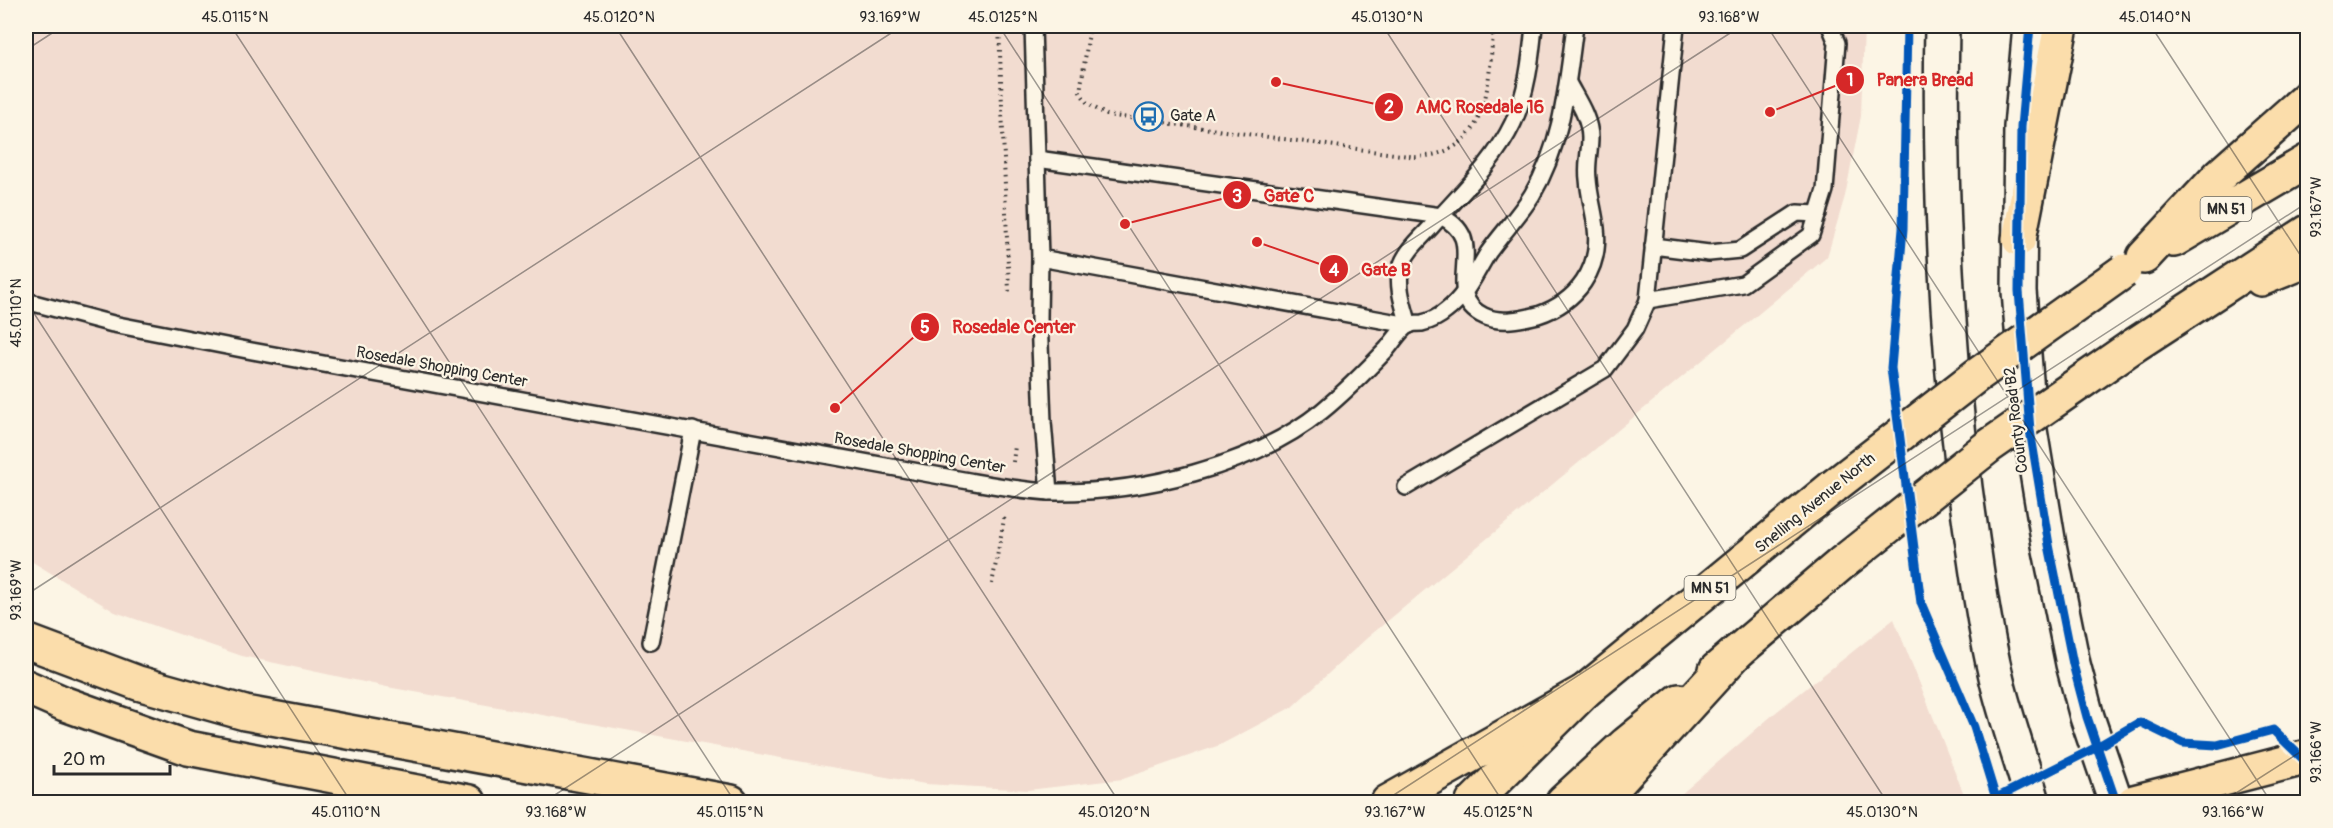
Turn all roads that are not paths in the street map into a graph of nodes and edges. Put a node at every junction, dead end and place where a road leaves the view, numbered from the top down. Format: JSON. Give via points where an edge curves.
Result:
{"nodes":[{"id":1,"x":1033,"y":26,"type":"edge"},
{"id":2,"x":1534,"y":26,"type":"edge"},
{"id":3,"x":1575,"y":26,"type":"edge"},
{"id":4,"x":1676,"y":26,"type":"edge"},
{"id":5,"x":1830,"y":26,"type":"edge"},
{"id":6,"x":1942,"y":26,"type":"edge"},
{"id":7,"x":2030,"y":26,"type":"edge"},
{"id":8,"x":2061,"y":26,"type":"edge"},
{"id":9,"x":1568,"y":83,"type":"junction"},
{"id":10,"x":2307,"y":97,"type":"edge"},
{"id":11,"x":1037,"y":159,"type":"junction"},
{"id":12,"x":2307,"y":161,"type":"edge"},
{"id":13,"x":1818,"y":214,"type":"junction"},
{"id":14,"x":1441,"y":216,"type":"junction"},
{"id":15,"x":2307,"y":232,"type":"edge"},
{"id":16,"x":2019,"y":239,"type":"junction"},
{"id":17,"x":1653,"y":246,"type":"junction"},
{"id":18,"x":1040,"y":258,"type":"junction"},
{"id":19,"x":2307,"y":260,"type":"edge"},
{"id":20,"x":2134,"y":264,"type":"junction"},
{"id":21,"x":1465,"y":292,"type":"junction"},
{"id":22,"x":1648,"y":300,"type":"junction"},
{"id":23,"x":26,"y":301,"type":"edge"},
{"id":24,"x":2187,"y":309,"type":"junction"},
{"id":25,"x":1409,"y":325,"type":"junction"},
{"id":26,"x":693,"y":430,"type":"junction"},
{"id":27,"x":1406,"y":487,"type":"dead end"},
{"id":28,"x":1049,"y":492,"type":"junction"},
{"id":29,"x":26,"y":641,"type":"edge"},
{"id":30,"x":651,"y":642,"type":"dead end"},
{"id":31,"x":1737,"y":652,"type":"junction"},
{"id":32,"x":26,"y":687,"type":"edge"},
{"id":33,"x":1585,"y":691,"type":"junction"},
{"id":34,"x":2307,"y":757,"type":"edge"},
{"id":35,"x":469,"y":802,"type":"edge"},
{"id":36,"x":731,"y":802,"type":"edge"},
{"id":37,"x":1388,"y":802,"type":"edge"},
{"id":38,"x":1473,"y":802,"type":"edge"},
{"id":39,"x":1563,"y":802,"type":"edge"},
{"id":40,"x":1600,"y":802,"type":"edge"},
{"id":41,"x":2033,"y":802,"type":"edge"},
{"id":42,"x":2116,"y":802,"type":"edge"},
{"id":43,"x":2133,"y":802,"type":"edge"}],
"edges":[{"from":1,"to":11,"type":"lane"},
{"from":2,"to":14,"type":"lane","via":[[1525,91],[1513,123],[1494,155]]},
{"from":3,"to":9,"type":"lane"},
{"from":4,"to":17,"type":"lane"},
{"from":5,"to":13,"type":"lane","via":[[1837,43],[1825,190]]},
{"from":6,"to":41,"type":"street","via":[[1950,339],[1961,456],[1975,564],[1997,681]]},
{"from":7,"to":16,"type":"street","name":"County Road B2","via":[[2021,127]]},
{"from":8,"to":16,"type":"highway"},
{"from":9,"to":21,"type":"lane","via":[[1555,144],[1541,178]]},
{"from":9,"to":21,"type":"lane","via":[[1589,129],[1587,171],[1597,244],[1590,271],[1579,289],[1563,303],[1518,319],[1484,316]]},
{"from":10,"to":20,"type":"highway","via":[[2220,175]]},
{"from":11,"to":14,"type":"lane"},
{"from":11,"to":18,"type":"lane"},
{"from":12,"to":20,"type":"highway","name":"Snelling Avenue North","number":"MN 51"},
{"from":13,"to":17,"type":"lane","via":[[1797,213],[1740,250],[1709,253]]},
{"from":13,"to":22,"type":"lane","via":[[1811,235],[1743,285]]},
{"from":14,"to":21,"type":"lane","via":[[1451,221],[1463,236]]},
{"from":14,"to":25,"type":"lane","via":[[1412,248],[1402,266],[1400,291]]},
{"from":15,"to":24,"type":"highway"},
{"from":16,"to":42,"type":"street","name":"County Road B2","via":[[2030,430],[2049,545],[2087,717]]},
{"from":17,"to":22,"type":"lane"},
{"from":18,"to":25,"type":"lane"},
{"from":18,"to":28,"type":"lane","via":[[1039,330]]},
{"from":19,"to":24,"type":"highway"},
{"from":20,"to":33,"type":"highway","name":"Snelling Avenue North","number":"MN 51","bridge":true,"via":[[1976,376],[1834,486]]},
{"from":21,"to":25,"type":"lane","via":[[1437,317]]},
{"from":22,"to":27,"type":"lane","via":[[1635,329],[1605,369]]},
{"from":23,"to":26,"type":"lane","name":"Rosedale Shopping Center","via":[[112,324],[241,349]]},
{"from":24,"to":31,"type":"highway","bridge":true,"via":[[1989,446]]},
{"from":25,"to":28,"type":"lane","name":"Rosedale Shopping Center","via":[[1323,411],[1264,446],[1170,478],[1098,490]]},
{"from":26,"to":28,"type":"lane","name":"Rosedale Shopping Center"},
{"from":26,"to":30,"type":"lane"},
{"from":29,"to":36,"type":"highway","via":[[138,683],[245,713]]},
{"from":31,"to":39,"type":"highway"},
{"from":31,"to":40,"type":"highway"},
{"from":32,"to":35,"type":"highway","via":[[188,748]]},
{"from":33,"to":37,"type":"highway"},
{"from":33,"to":38,"type":"highway","name":"Snelling Avenue North","number":"MN 51"},
{"from":34,"to":43,"type":"highway"}]}
